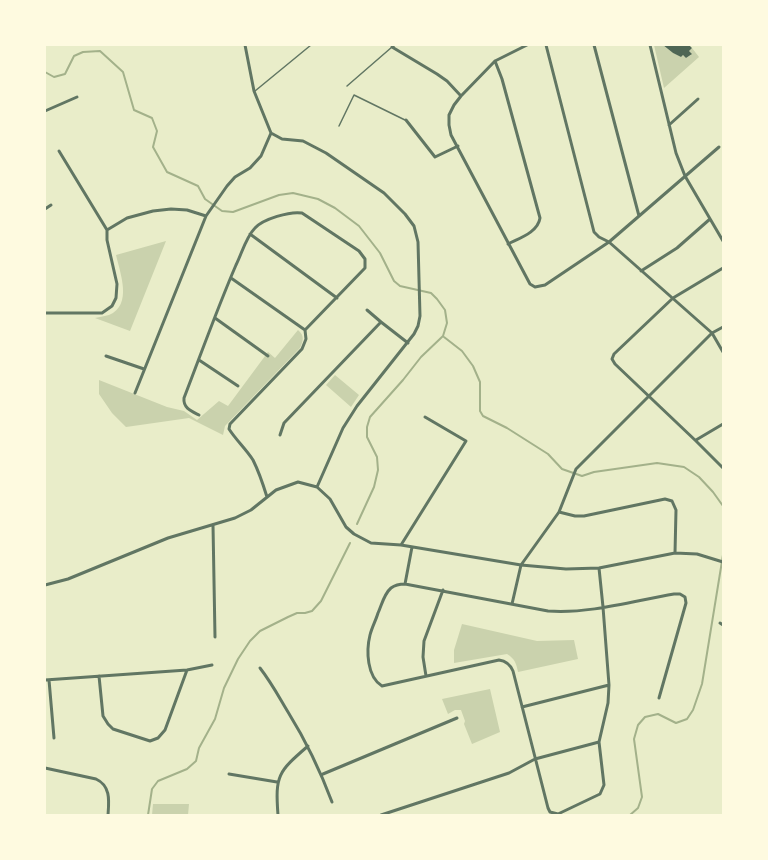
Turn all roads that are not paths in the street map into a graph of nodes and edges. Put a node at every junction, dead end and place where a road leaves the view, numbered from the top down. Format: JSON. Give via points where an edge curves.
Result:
{"nodes":[{"id":1,"x":245,"y":45,"type":"edge"},
{"id":2,"x":311,"y":45,"type":"edge"},
{"id":3,"x":527,"y":45,"type":"edge"},
{"id":4,"x":546,"y":45,"type":"edge"},
{"id":5,"x":594,"y":45,"type":"edge"},
{"id":6,"x":650,"y":45,"type":"edge"},
{"id":7,"x":393,"y":46,"type":"edge"},
{"id":8,"x":495,"y":61,"type":"junction"},
{"id":9,"x":346,"y":86,"type":"dead end"},
{"id":10,"x":254,"y":91,"type":"junction"},
{"id":11,"x":461,"y":96,"type":"junction"},
{"id":12,"x":77,"y":97,"type":"dead end"},
{"id":13,"x":698,"y":99,"type":"dead end"},
{"id":14,"x":45,"y":111,"type":"edge"},
{"id":15,"x":406,"y":120,"type":"joint"},
{"id":16,"x":669,"y":125,"type":"junction"},
{"id":17,"x":339,"y":126,"type":"dead end"},
{"id":18,"x":271,"y":133,"type":"junction"},
{"id":19,"x":458,"y":146,"type":"junction"},
{"id":20,"x":720,"y":147,"type":"dead end"},
{"id":21,"x":59,"y":151,"type":"dead end"},
{"id":22,"x":685,"y":176,"type":"junction"},
{"id":23,"x":51,"y":206,"type":"dead end"},
{"id":24,"x":45,"y":209,"type":"edge"},
{"id":25,"x":206,"y":216,"type":"junction"},
{"id":26,"x":639,"y":216,"type":"junction"},
{"id":27,"x":710,"y":219,"type":"junction"},
{"id":28,"x":107,"y":230,"type":"junction"},
{"id":29,"x":250,"y":234,"type":"junction"},
{"id":30,"x":723,"y":241,"type":"edge"},
{"id":31,"x":609,"y":242,"type":"junction"},
{"id":32,"x":508,"y":244,"type":"junction"},
{"id":33,"x":723,"y":268,"type":"edge"},
{"id":34,"x":641,"y":271,"type":"junction"},
{"id":35,"x":231,"y":278,"type":"junction"},
{"id":36,"x":337,"y":298,"type":"junction"},
{"id":37,"x":673,"y":298,"type":"junction"},
{"id":38,"x":367,"y":310,"type":"dead end"},
{"id":39,"x":45,"y":313,"type":"edge"},
{"id":40,"x":215,"y":318,"type":"junction"},
{"id":41,"x":381,"y":322,"type":"junction"},
{"id":42,"x":723,"y":327,"type":"edge"},
{"id":43,"x":305,"y":330,"type":"junction"},
{"id":44,"x":712,"y":333,"type":"junction"},
{"id":45,"x":408,"y":343,"type":"junction"},
{"id":46,"x":723,"y":352,"type":"edge"},
{"id":47,"x":106,"y":356,"type":"dead end"},
{"id":48,"x":268,"y":356,"type":"dead end"},
{"id":49,"x":199,"y":360,"type":"junction"},
{"id":50,"x":145,"y":369,"type":"junction"},
{"id":51,"x":237,"y":386,"type":"dead end"},
{"id":52,"x":135,"y":393,"type":"dead end"},
{"id":53,"x":650,"y":396,"type":"junction"},
{"id":54,"x":199,"y":415,"type":"dead end"},
{"id":55,"x":425,"y":417,"type":"dead end"},
{"id":56,"x":723,"y":424,"type":"edge"},
{"id":57,"x":280,"y":435,"type":"dead end"},
{"id":58,"x":696,"y":441,"type":"junction"},
{"id":59,"x":723,"y":468,"type":"edge"},
{"id":60,"x":317,"y":487,"type":"junction"},
{"id":61,"x":267,"y":497,"type":"junction"},
{"id":62,"x":559,"y":512,"type":"junction"},
{"id":63,"x":213,"y":525,"type":"junction"},
{"id":64,"x":401,"y":545,"type":"junction"},
{"id":65,"x":412,"y":547,"type":"junction"},
{"id":66,"x":675,"y":553,"type":"junction"},
{"id":67,"x":723,"y":562,"type":"edge"},
{"id":68,"x":521,"y":565,"type":"junction"},
{"id":69,"x":599,"y":568,"type":"junction"},
{"id":70,"x":405,"y":584,"type":"junction"},
{"id":71,"x":45,"y":585,"type":"edge"},
{"id":72,"x":443,"y":590,"type":"junction"},
{"id":73,"x":512,"y":604,"type":"junction"},
{"id":74,"x":603,"y":607,"type":"junction"},
{"id":75,"x":214,"y":637,"type":"dead end"},
{"id":76,"x":212,"y":666,"type":"dead end"},
{"id":77,"x":260,"y":668,"type":"dead end"},
{"id":78,"x":187,"y":670,"type":"junction"},
{"id":79,"x":99,"y":676,"type":"junction"},
{"id":80,"x":426,"y":676,"type":"junction"},
{"id":81,"x":47,"y":680,"type":"edge"},
{"id":82,"x":609,"y":685,"type":"junction"},
{"id":83,"x":659,"y":698,"type":"dead end"},
{"id":84,"x":522,"y":707,"type":"junction"},
{"id":85,"x":457,"y":718,"type":"dead end"},
{"id":86,"x":54,"y":738,"type":"dead end"},
{"id":87,"x":599,"y":742,"type":"junction"},
{"id":88,"x":308,"y":746,"type":"junction"},
{"id":89,"x":535,"y":759,"type":"junction"},
{"id":90,"x":45,"y":768,"type":"edge"},
{"id":91,"x":229,"y":774,"type":"dead end"},
{"id":92,"x":322,"y":774,"type":"junction"},
{"id":93,"x":277,"y":782,"type":"junction"},
{"id":94,"x":332,"y":802,"type":"dead end"},
{"id":95,"x":554,"y":814,"type":"edge"},
{"id":96,"x":108,"y":815,"type":"edge"},
{"id":97,"x":278,"y":815,"type":"edge"},
{"id":98,"x":381,"y":815,"type":"edge"}],
"edges":[{"from":1,"to":10,"type":"street"},
{"from":2,"to":10,"type":"lane"},
{"from":3,"to":8,"type":"street"},
{"from":4,"to":31,"type":"street","via":[[592,228]]},
{"from":5,"to":26,"type":"street"},
{"from":6,"to":16,"type":"street"},
{"from":7,"to":9,"type":"lane"},
{"from":7,"to":11,"type":"street","via":[[447,81]]},
{"from":8,"to":11,"type":"street"},
{"from":8,"to":32,"type":"street","via":[[540,218],[534,230]]},
{"from":10,"to":18,"type":"street"},
{"from":11,"to":19,"type":"street","via":[[449,115],[451,135]]},
{"from":12,"to":14,"type":"street"},
{"from":13,"to":16,"type":"street"},
{"from":15,"to":17,"type":"lane","via":[[354,95]]},
{"from":15,"to":19,"type":"street","via":[[435,157]]},
{"from":16,"to":22,"type":"street"},
{"from":18,"to":25,"type":"street","via":[[261,156],[236,177]]},
{"from":18,"to":45,"type":"street","via":[[282,139],[303,141],[326,153],[384,193],[414,226],[420,316]]},
{"from":19,"to":32,"type":"street"},
{"from":20,"to":22,"type":"street"},
{"from":21,"to":28,"type":"street"},
{"from":22,"to":26,"type":"street"},
{"from":22,"to":27,"type":"street"},
{"from":23,"to":24,"type":"street"},
{"from":25,"to":28,"type":"street","via":[[187,210],[153,211],[127,218]]},
{"from":25,"to":50,"type":"street"},
{"from":26,"to":31,"type":"street"},
{"from":27,"to":30,"type":"street"},
{"from":27,"to":34,"type":"street","via":[[677,248]]},
{"from":28,"to":39,"type":"street","via":[[117,284],[112,306],[102,313]]},
{"from":29,"to":35,"type":"street"},
{"from":29,"to":36,"type":"street"},
{"from":29,"to":36,"type":"street","via":[[256,226],[288,213],[302,213],[359,251],[365,267]]},
{"from":31,"to":32,"type":"street","via":[[545,285],[535,287]]},
{"from":31,"to":34,"type":"street"},
{"from":33,"to":37,"type":"street"},
{"from":34,"to":37,"type":"street"},
{"from":35,"to":40,"type":"street"},
{"from":35,"to":43,"type":"street"},
{"from":36,"to":43,"type":"street"},
{"from":37,"to":44,"type":"street"},
{"from":37,"to":53,"type":"street","via":[[612,359]]},
{"from":38,"to":41,"type":"street"},
{"from":40,"to":48,"type":"street"},
{"from":40,"to":49,"type":"street"},
{"from":41,"to":45,"type":"street"},
{"from":41,"to":57,"type":"street","via":[[284,423]]},
{"from":42,"to":44,"type":"street"},
{"from":43,"to":61,"type":"street","via":[[303,349],[229,429],[252,459]]},
{"from":44,"to":46,"type":"street"},
{"from":44,"to":53,"type":"street"},
{"from":45,"to":60,"type":"street","via":[[343,428]]},
{"from":47,"to":50,"type":"street"},
{"from":49,"to":51,"type":"street"},
{"from":49,"to":54,"type":"street","via":[[183,403]]},
{"from":50,"to":52,"type":"street"},
{"from":53,"to":58,"type":"street"},
{"from":53,"to":62,"type":"street","via":[[576,470]]},
{"from":55,"to":64,"type":"street","via":[[466,441]]},
{"from":56,"to":58,"type":"street"},
{"from":58,"to":59,"type":"street"},
{"from":60,"to":61,"type":"street","via":[[291,483]]},
{"from":60,"to":64,"type":"street","via":[[354,534],[371,543]]},
{"from":61,"to":63,"type":"street","via":[[249,511]]},
{"from":62,"to":66,"type":"street","via":[[584,516],[665,499],[672,501],[676,510]]},
{"from":62,"to":68,"type":"street"},
{"from":63,"to":71,"type":"street"},
{"from":63,"to":75,"type":"street"},
{"from":64,"to":65,"type":"street"},
{"from":65,"to":68,"type":"street"},
{"from":65,"to":70,"type":"street"},
{"from":66,"to":67,"type":"street","via":[[697,554]]},
{"from":66,"to":69,"type":"street"},
{"from":68,"to":69,"type":"street","via":[[566,570]]},
{"from":68,"to":73,"type":"street"},
{"from":69,"to":74,"type":"street"},
{"from":70,"to":72,"type":"street"},
{"from":70,"to":80,"type":"street","via":[[392,587],[385,596],[370,635],[369,662],[373,678],[382,686]]},
{"from":72,"to":73,"type":"street"},
{"from":72,"to":80,"type":"street","via":[[424,641]]},
{"from":73,"to":74,"type":"street","via":[[562,612]]},
{"from":74,"to":82,"type":"street"},
{"from":74,"to":83,"type":"street","via":[[674,594],[685,597]]},
{"from":76,"to":78,"type":"street"},
{"from":77,"to":88,"type":"street"},
{"from":78,"to":79,"type":"street"},
{"from":78,"to":79,"type":"street","via":[[165,730],[150,741],[108,724],[103,716]]},
{"from":79,"to":81,"type":"street"},
{"from":80,"to":84,"type":"street","via":[[499,660],[511,666]]},
{"from":81,"to":86,"type":"street"},
{"from":82,"to":84,"type":"street"},
{"from":82,"to":87,"type":"street"},
{"from":84,"to":89,"type":"street"},
{"from":85,"to":92,"type":"street"},
{"from":87,"to":89,"type":"street"},
{"from":87,"to":95,"type":"street","via":[[604,779],[600,794]]},
{"from":88,"to":92,"type":"street"},
{"from":88,"to":93,"type":"street","via":[[286,766]]},
{"from":89,"to":95,"type":"street","via":[[548,808]]},
{"from":89,"to":98,"type":"street","via":[[509,773]]},
{"from":90,"to":96,"type":"street","via":[[101,781],[109,801]]},
{"from":91,"to":93,"type":"street"},
{"from":92,"to":94,"type":"street"},
{"from":93,"to":97,"type":"street"}]}
